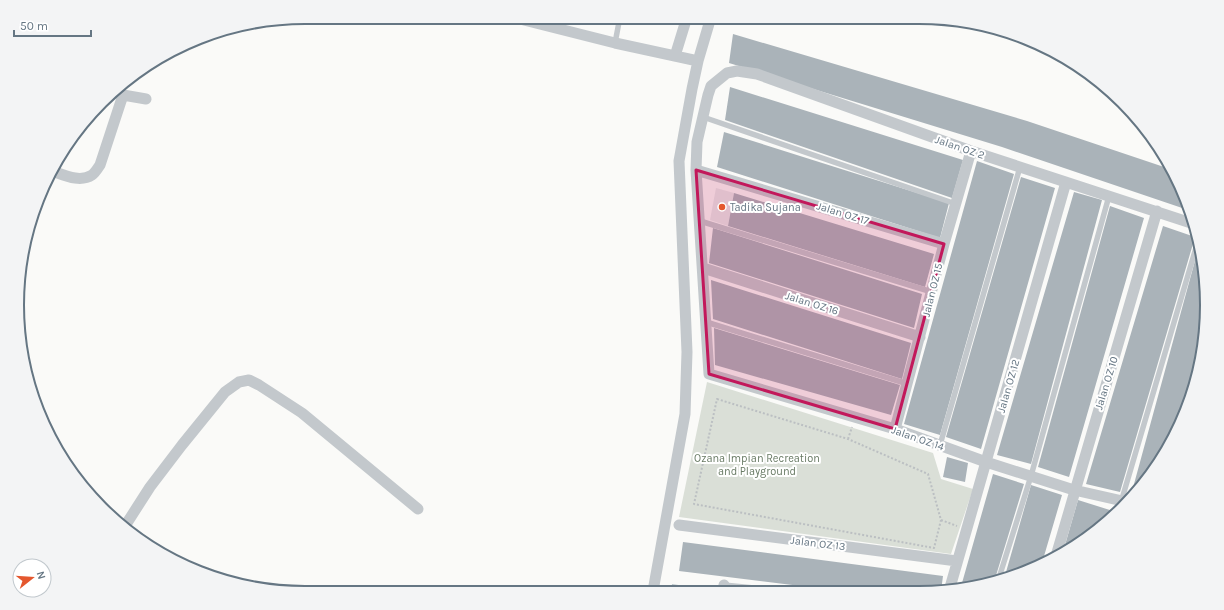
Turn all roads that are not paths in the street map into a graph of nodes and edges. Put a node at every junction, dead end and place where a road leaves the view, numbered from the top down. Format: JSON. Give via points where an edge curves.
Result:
{"nodes":[{"id":1,"x":555,"y":24,"type":"edge"},
{"id":2,"x":619,"y":24,"type":"edge"},
{"id":3,"x":684,"y":24,"type":"edge"},
{"id":4,"x":709,"y":24,"type":"edge"},
{"id":5,"x":615,"y":43,"type":"junction"},
{"id":6,"x":675,"y":56,"type":"junction"},
{"id":7,"x":698,"y":61,"type":"junction"},
{"id":8,"x":122,"y":92,"type":"edge"},
{"id":9,"x":119,"y":95,"type":"edge"},
{"id":10,"x":146,"y":99,"type":"dead end"},
{"id":11,"x":703,"y":116,"type":"junction"},
{"id":12,"x":971,"y":151,"type":"junction"},
{"id":13,"x":1020,"y":167,"type":"junction"},
{"id":14,"x":696,"y":170,"type":"junction"},
{"id":15,"x":57,"y":173,"type":"edge"},
{"id":16,"x":1066,"y":182,"type":"junction"},
{"id":17,"x":1109,"y":195,"type":"junction"},
{"id":18,"x":956,"y":204,"type":"junction"},
{"id":19,"x":1157,"y":211,"type":"junction"},
{"id":20,"x":700,"y":221,"type":"junction"},
{"id":21,"x":1187,"y":222,"type":"edge"},
{"id":22,"x":944,"y":244,"type":"junction"},
{"id":23,"x":1195,"y":251,"type":"edge"},
{"id":24,"x":703,"y":268,"type":"junction"},
{"id":25,"x":932,"y":292,"type":"junction"},
{"id":26,"x":706,"y":322,"type":"junction"},
{"id":27,"x":920,"y":337,"type":"junction"},
{"id":28,"x":908,"y":384,"type":"junction"},
{"id":29,"x":895,"y":429,"type":"junction"},
{"id":30,"x":940,"y":445,"type":"junction"},
{"id":31,"x":986,"y":462,"type":"junction"},
{"id":32,"x":1031,"y":476,"type":"junction"},
{"id":33,"x":1074,"y":490,"type":"junction"},
{"id":34,"x":1125,"y":495,"type":"edge"},
{"id":35,"x":1119,"y":503,"type":"edge"},
{"id":36,"x":418,"y":509,"type":"dead end"},
{"id":37,"x":127,"y":522,"type":"edge"},
{"id":38,"x":679,"y":525,"type":"dead end"},
{"id":39,"x":1058,"y":549,"type":"edge"},
{"id":40,"x":957,"y":561,"type":"junction"},
{"id":41,"x":1000,"y":574,"type":"edge"},
{"id":42,"x":951,"y":584,"type":"edge"},
{"id":43,"x":654,"y":586,"type":"edge"}],
"edges":[{"from":1,"to":5,"type":"street"},
{"from":2,"to":5,"type":"lane"},
{"from":3,"to":6,"type":"street"},
{"from":4,"to":7,"type":"street"},
{"from":5,"to":6,"type":"street"},
{"from":6,"to":7,"type":"street"},
{"from":7,"to":43,"type":"street","via":[[679,161],[687,352],[685,414]]},
{"from":8,"to":10,"type":"street"},
{"from":9,"to":15,"type":"street","via":[[100,165],[93,175],[73,178]]},
{"from":11,"to":12,"type":"street","name":"Jalan OZ 2","via":[[711,86],[727,73],[737,71],[757,74]]},
{"from":11,"to":14,"type":"street"},
{"from":11,"to":18,"type":"lane"},
{"from":12,"to":13,"type":"street","name":"Jalan OZ 2"},
{"from":12,"to":18,"type":"street","name":"Jalan OZ 15"},
{"from":13,"to":16,"type":"street","name":"Jalan OZ 2"},
{"from":13,"to":30,"type":"lane"},
{"from":14,"to":20,"type":"street"},
{"from":14,"to":22,"type":"street","name":"Jalan OZ 17"},
{"from":16,"to":17,"type":"street","name":"Jalan OZ 2"},
{"from":16,"to":31,"type":"street","name":"Jalan OZ 12"},
{"from":17,"to":19,"type":"street","name":"Jalan OZ 2"},
{"from":17,"to":32,"type":"lane"},
{"from":18,"to":22,"type":"street","name":"Jalan OZ 15"},
{"from":19,"to":21,"type":"street","name":"Jalan OZ 2"},
{"from":19,"to":33,"type":"street","name":"Jalan OZ 10"},
{"from":20,"to":24,"type":"street"},
{"from":20,"to":25,"type":"lane"},
{"from":22,"to":25,"type":"street","name":"Jalan OZ 15"},
{"from":23,"to":34,"type":"lane"},
{"from":24,"to":26,"type":"street"},
{"from":24,"to":27,"type":"street","name":"Jalan OZ 16"},
{"from":25,"to":27,"type":"street","name":"Jalan OZ 15"},
{"from":26,"to":28,"type":"lane"},
{"from":26,"to":29,"type":"street","name":"Jalan OZ 14","via":[[710,374]]},
{"from":27,"to":28,"type":"street","name":"Jalan OZ 15"},
{"from":28,"to":29,"type":"street","name":"Jalan OZ 15"},
{"from":29,"to":30,"type":"street","name":"Jalan OZ 14"},
{"from":30,"to":31,"type":"street","name":"Jalan OZ 14"},
{"from":31,"to":32,"type":"street","name":"Jalan OZ 14"},
{"from":31,"to":40,"type":"street","name":"Jalan OZ 12"},
{"from":32,"to":33,"type":"street","name":"Jalan OZ 14"},
{"from":32,"to":41,"type":"lane"},
{"from":33,"to":35,"type":"street","name":"Jalan OZ 14"},
{"from":33,"to":39,"type":"street","name":"Jalan OZ 10"},
{"from":36,"to":37,"type":"street","via":[[302,413],[249,380],[239,382],[225,392],[150,486]]},
{"from":38,"to":40,"type":"street","name":"Jalan OZ 13"},
{"from":40,"to":42,"type":"street","name":"Jalan OZ 12"}]}
